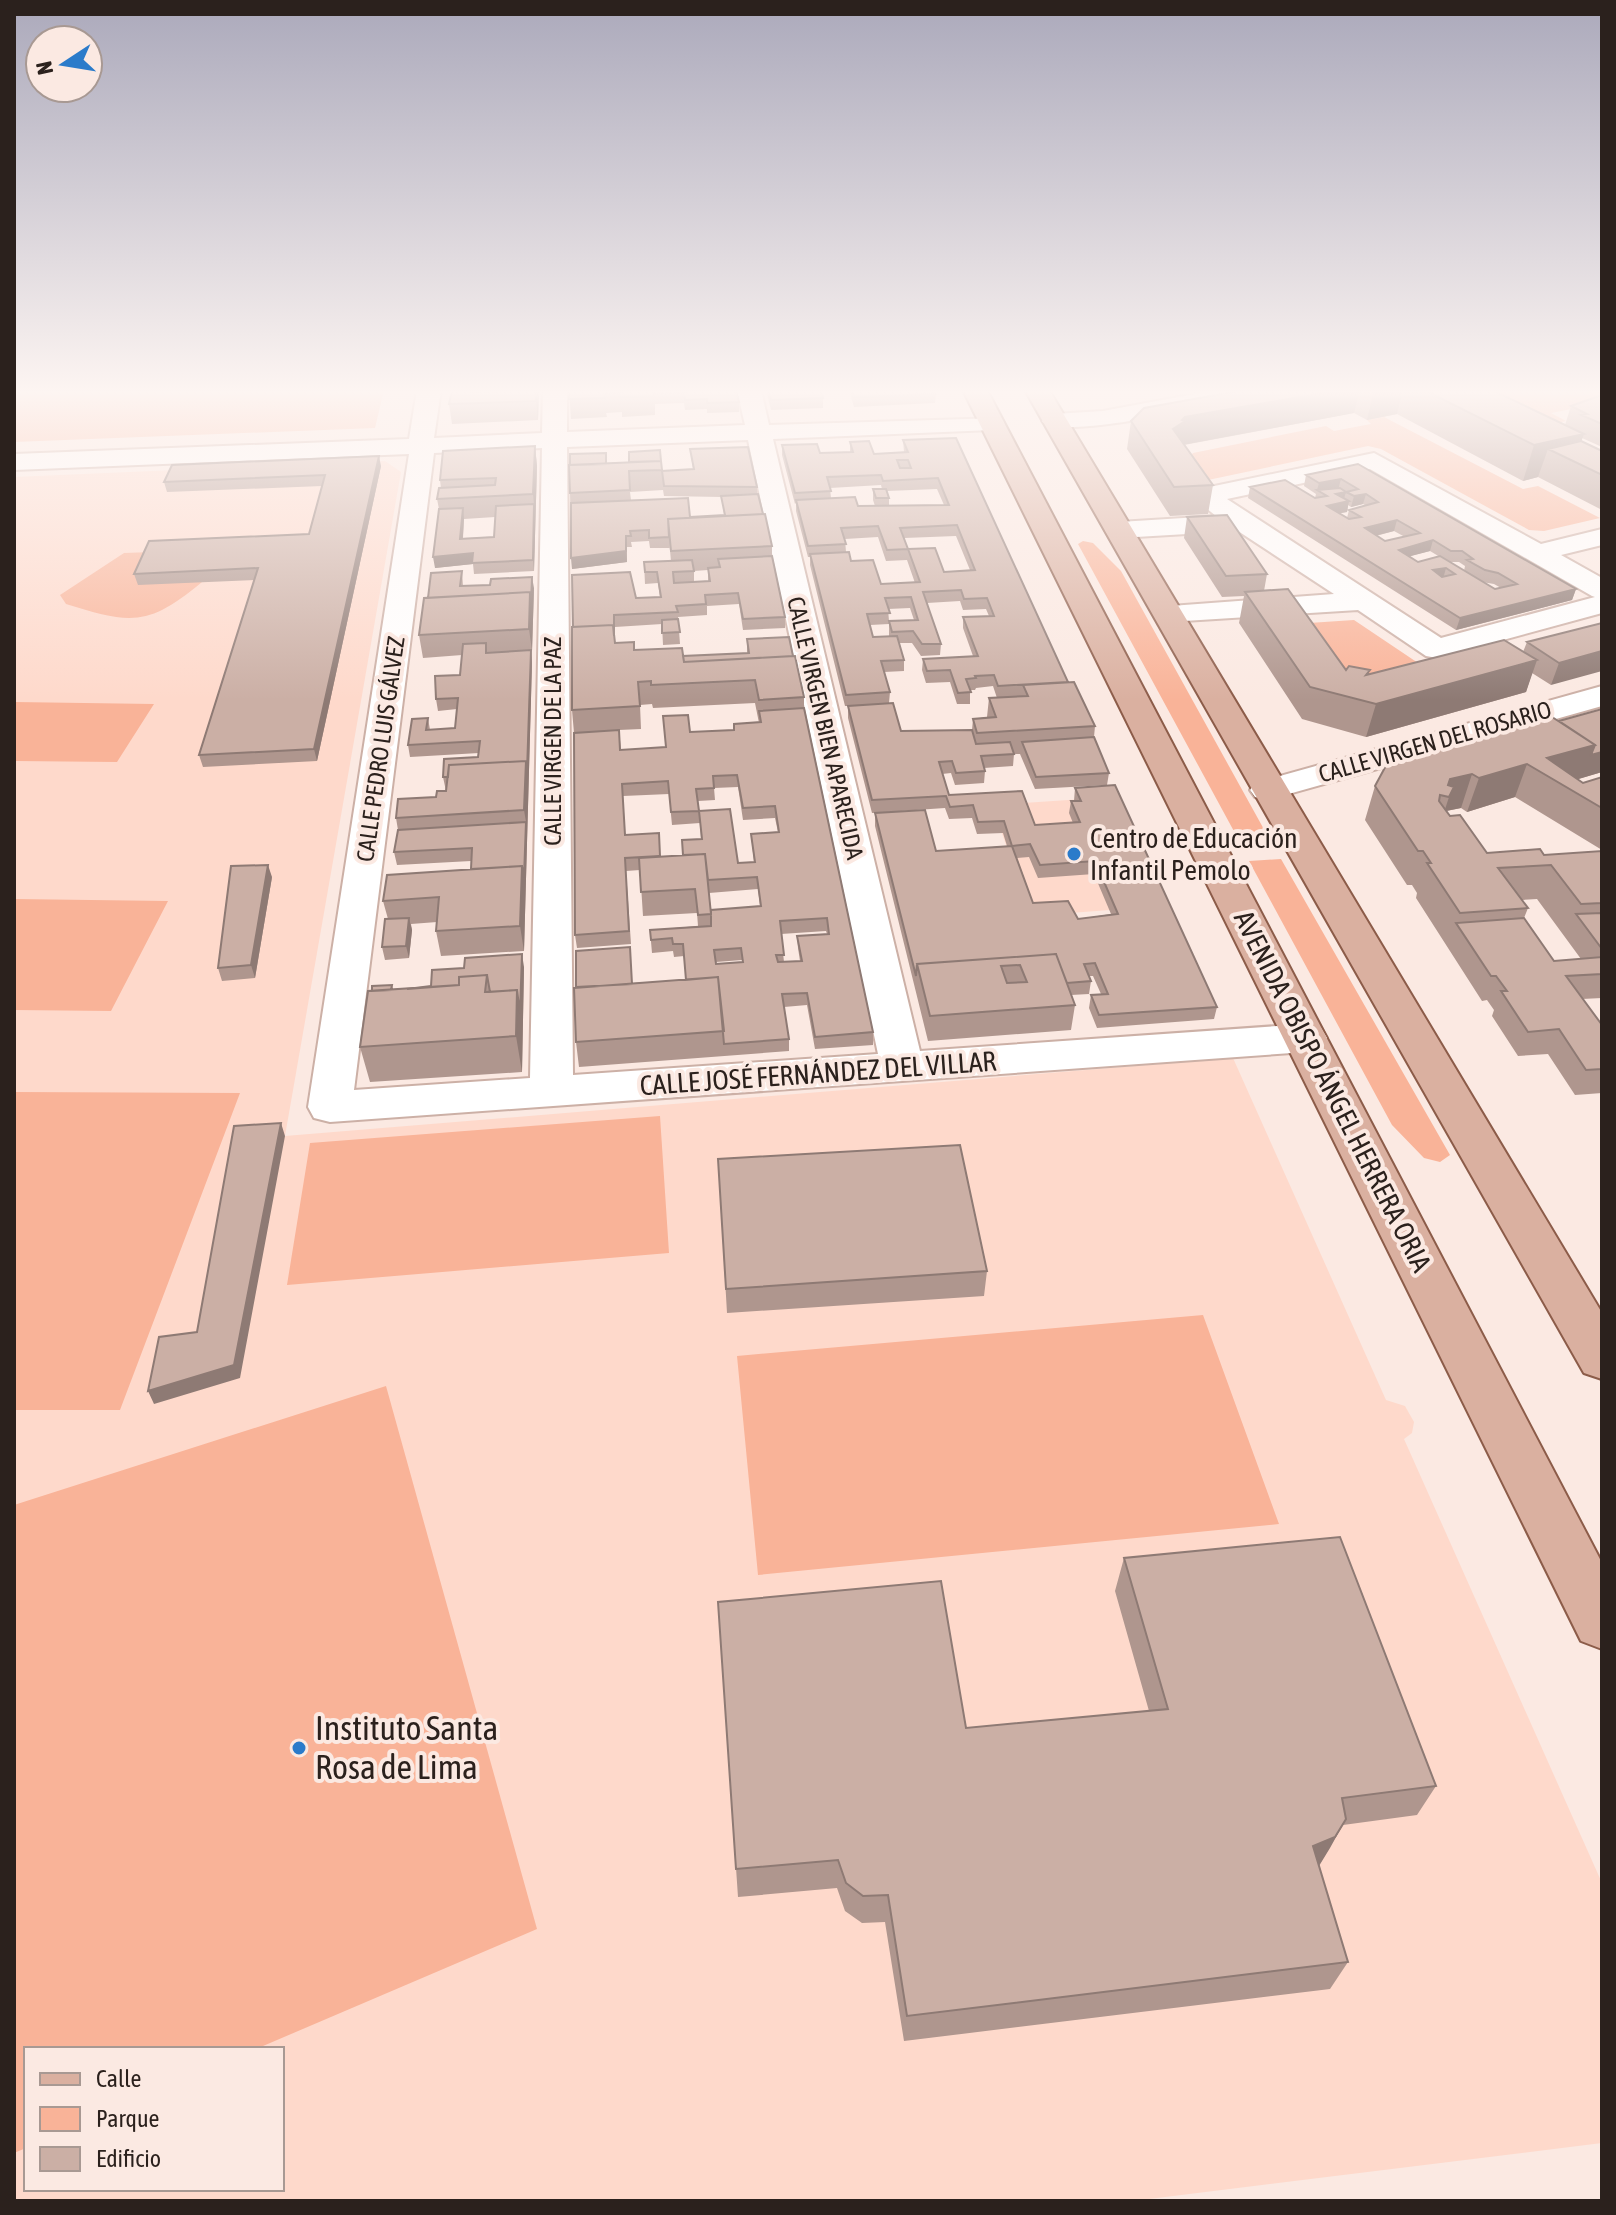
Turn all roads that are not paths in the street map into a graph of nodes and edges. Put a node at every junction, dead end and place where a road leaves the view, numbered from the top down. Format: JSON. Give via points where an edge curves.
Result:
{"nodes":[{"id":1,"x":416,"y":493,"type":"edge"},
{"id":2,"x":555,"y":493,"type":"edge"},
{"id":3,"x":773,"y":493,"type":"edge"},
{"id":4,"x":1028,"y":493,"type":"edge"},
{"id":5,"x":1097,"y":493,"type":"edge"},
{"id":6,"x":1217,"y":493,"type":"edge"},
{"id":7,"x":1431,"y":493,"type":"edge"},
{"id":8,"x":1244,"y":522,"type":"junction"},
{"id":9,"x":1119,"y":530,"type":"junction"},
{"id":10,"x":1602,"y":537,"type":"edge"},
{"id":11,"x":1537,"y":553,"type":"junction"},
{"id":12,"x":1364,"y":601,"type":"junction"},
{"id":13,"x":1600,"y":603,"type":"edge"},
{"id":14,"x":1168,"y":613,"type":"junction"},
{"id":15,"x":1462,"y":642,"type":"junction"},
{"id":16,"x":1492,"y":661,"type":"edge"},
{"id":17,"x":1525,"y":682,"type":"edge"},
{"id":18,"x":1602,"y":696,"type":"edge"},
{"id":19,"x":1564,"y":706,"type":"junction"},
{"id":20,"x":1267,"y":790,"type":"junction"},
{"id":21,"x":1306,"y":1038,"type":"junction"},
{"id":22,"x":902,"y":1067,"type":"junction"},
{"id":23,"x":551,"y":1092,"type":"junction"},
{"id":24,"x":330,"y":1107,"type":"joint"},
{"id":25,"x":1602,"y":1358,"type":"edge"},
{"id":26,"x":1602,"y":1622,"type":"edge"}],
"edges":[{"from":1,"to":24,"type":"street","name":"CALLE PEDRO LUIS GÁLVEZ"},
{"from":2,"to":23,"type":"street","name":"CALLE VIRGEN DE LA PAZ"},
{"from":3,"to":22,"type":"street","name":"CALLE VIRGEN BIEN APARECIDA"},
{"from":4,"to":21,"type":"main road","name":"AVENIDA OBISPO ÁNGEL HERRERA ORIA"},
{"from":5,"to":9,"type":"main road"},
{"from":6,"to":8,"type":"street","via":[[1204,496]]},
{"from":7,"to":11,"type":"street"},
{"from":8,"to":9,"type":"street"},
{"from":8,"to":12,"type":"street"},
{"from":9,"to":14,"type":"main road"},
{"from":10,"to":11,"type":"street"},
{"from":11,"to":13,"type":"street"},
{"from":12,"to":14,"type":"street"},
{"from":12,"to":15,"type":"street","via":[[1437,649]]},
{"from":13,"to":15,"type":"street"},
{"from":14,"to":20,"type":"main road"},
{"from":15,"to":16,"type":"street"},
{"from":17,"to":19,"type":"street"},
{"from":18,"to":19,"type":"street","name":"CALLE VIRGEN DEL ROSARIO"},
{"from":19,"to":20,"type":"street","name":"CALLE VIRGEN DEL ROSARIO"},
{"from":20,"to":25,"type":"main road"},
{"from":21,"to":22,"type":"street","name":"CALLE JOSÉ FERNÁNDEZ DEL VILLAR"},
{"from":21,"to":26,"type":"main road","name":"AVENIDA OBISPO ÁNGEL HERRERA ORIA"},
{"from":22,"to":23,"type":"street","name":"CALLE JOSÉ FERNÁNDEZ DEL VILLAR"},
{"from":23,"to":24,"type":"street","name":"CALLE JOSÉ FERNÁNDEZ DEL VILLAR"}]}
